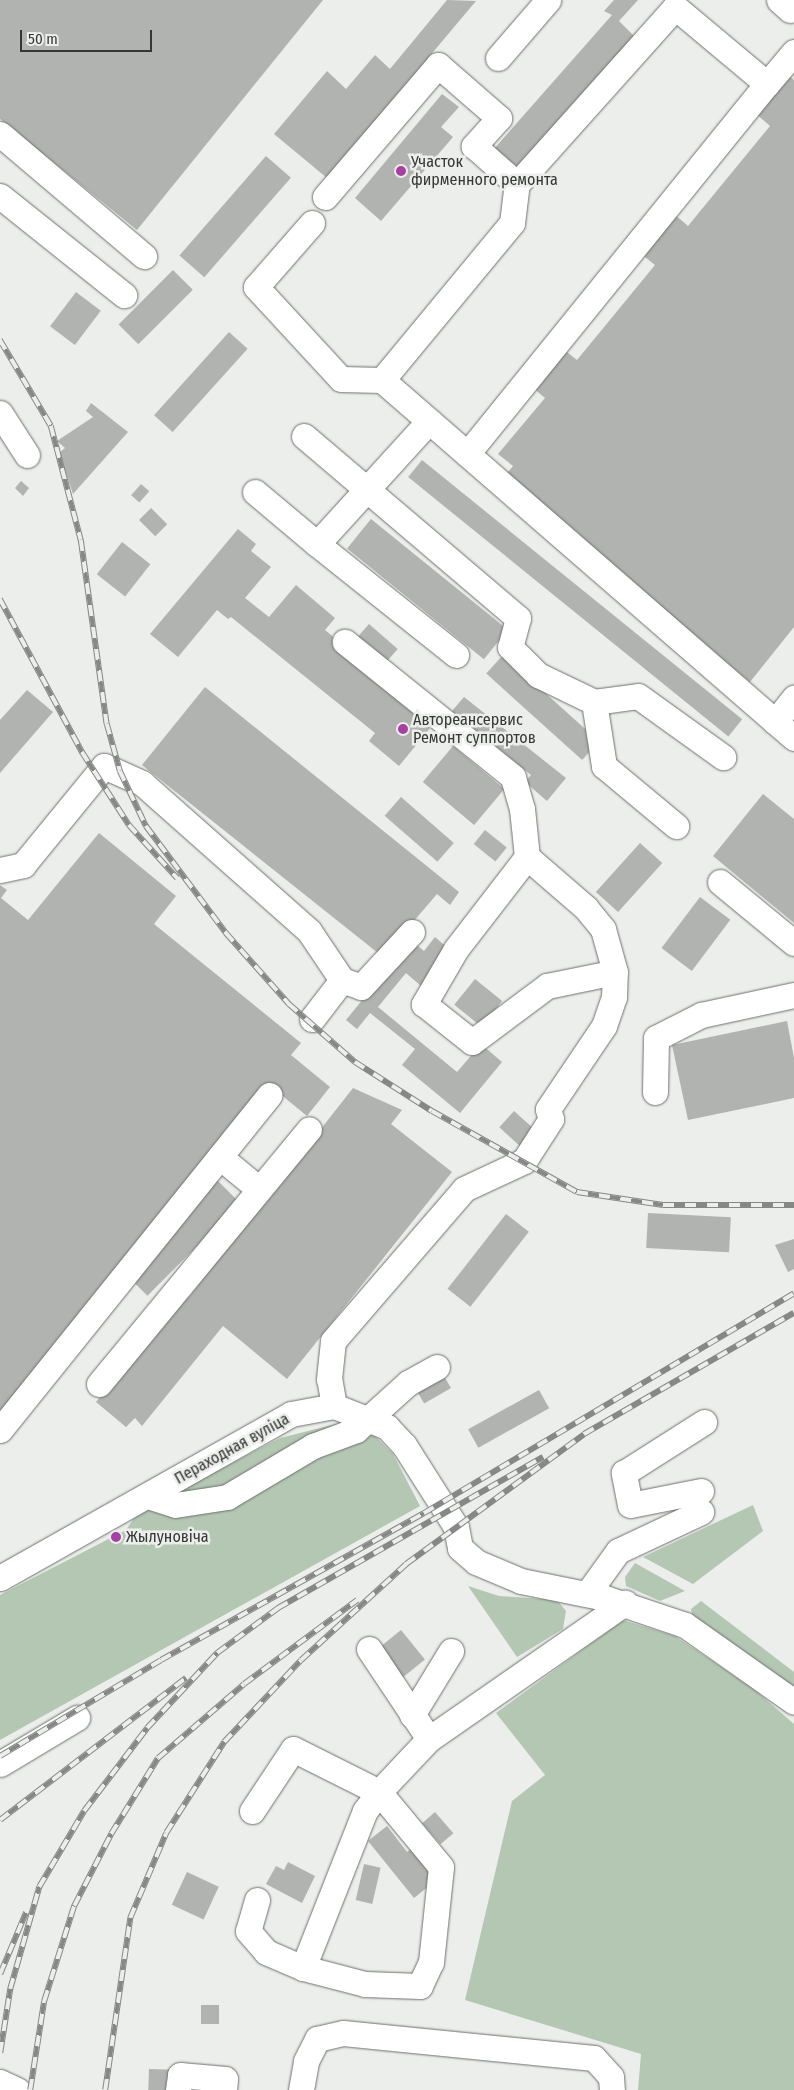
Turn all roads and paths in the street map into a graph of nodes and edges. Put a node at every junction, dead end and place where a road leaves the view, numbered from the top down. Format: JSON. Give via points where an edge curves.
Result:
{"nodes":[{"id":1,"x":548,"y":0,"type":"edge"},
{"id":2,"x":676,"y":8,"type":"edge"},
{"id":3,"x":794,"y":52,"type":"edge"},
{"id":4,"x":498,"y":58,"type":"dead end"},
{"id":5,"x":640,"y":70,"type":"dead end"},
{"id":6,"x":767,"y":84,"type":"junction"},
{"id":7,"x":0,"y":134,"type":"edge"},
{"id":8,"x":517,"y":184,"type":"junction"},
{"id":9,"x":0,"y":196,"type":"edge"},
{"id":10,"x":325,"y":197,"type":"dead end"},
{"id":11,"x":312,"y":223,"type":"dead end"},
{"id":12,"x":144,"y":256,"type":"dead end"},
{"id":13,"x":124,"y":294,"type":"dead end"},
{"id":14,"x":382,"y":380,"type":"junction"},
{"id":15,"x":0,"y":413,"type":"edge"},
{"id":16,"x":429,"y":421,"type":"junction"},
{"id":17,"x":304,"y":436,"type":"dead end"},
{"id":18,"x":467,"y":454,"type":"junction"},
{"id":19,"x":27,"y":455,"type":"dead end"},
{"id":20,"x":365,"y":488,"type":"junction"},
{"id":21,"x":255,"y":492,"type":"dead end"},
{"id":22,"x":317,"y":544,"type":"junction"},
{"id":23,"x":345,"y":642,"type":"dead end"},
{"id":24,"x":456,"y":655,"type":"dead end"},
{"id":25,"x":794,"y":698,"type":"edge"},
{"id":26,"x":594,"y":702,"type":"junction"},
{"id":27,"x":775,"y":722,"type":"junction"},
{"id":28,"x":794,"y":738,"type":"edge"},
{"id":29,"x":723,"y":757,"type":"dead end"},
{"id":30,"x":676,"y":826,"type":"dead end"},
{"id":31,"x":527,"y":857,"type":"junction"},
{"id":32,"x":0,"y":870,"type":"edge"},
{"id":33,"x":720,"y":882,"type":"dead end"},
{"id":34,"x":412,"y":932,"type":"dead end"},
{"id":35,"x":794,"y":943,"type":"edge"},
{"id":36,"x":615,"y":972,"type":"junction"},
{"id":37,"x":342,"y":980,"type":"junction"},
{"id":38,"x":794,"y":995,"type":"edge"},
{"id":39,"x":312,"y":1019,"type":"dead end"},
{"id":40,"x":655,"y":1092,"type":"dead end"},
{"id":41,"x":269,"y":1095,"type":"dead end"},
{"id":42,"x":309,"y":1129,"type":"dead end"},
{"id":43,"x":220,"y":1156,"type":"junction"},
{"id":44,"x":259,"y":1189,"type":"junction"},
{"id":45,"x":436,"y":1367,"type":"dead end"},
{"id":46,"x":99,"y":1384,"type":"dead end"},
{"id":47,"x":334,"y":1406,"type":"junction"},
{"id":48,"x":371,"y":1419,"type":"junction"},
{"id":49,"x":704,"y":1422,"type":"dead end"},
{"id":50,"x":0,"y":1430,"type":"edge"},
{"id":51,"x":148,"y":1496,"type":"junction"},
{"id":52,"x":0,"y":1578,"type":"edge"},
{"id":53,"x":587,"y":1594,"type":"junction"},
{"id":54,"x":625,"y":1603,"type":"junction"},
{"id":55,"x":369,"y":1649,"type":"dead end"},
{"id":56,"x":451,"y":1651,"type":"dead end"},
{"id":57,"x":794,"y":1702,"type":"edge"},
{"id":58,"x":412,"y":1715,"type":"junction"},
{"id":59,"x":77,"y":1718,"type":"dead end"},
{"id":60,"x":429,"y":1739,"type":"junction"},
{"id":61,"x":0,"y":1764,"type":"edge"},
{"id":62,"x":379,"y":1792,"type":"junction"},
{"id":63,"x":252,"y":1811,"type":"dead end"},
{"id":64,"x":257,"y":1900,"type":"dead end"},
{"id":65,"x":303,"y":1968,"type":"junction"},
{"id":66,"x":0,"y":2082,"type":"edge"},
{"id":67,"x":17,"y":2090,"type":"edge"},
{"id":68,"x":178,"y":2090,"type":"edge"},
{"id":69,"x":224,"y":2090,"type":"edge"},
{"id":70,"x":300,"y":2090,"type":"edge"},
{"id":71,"x":612,"y":2090,"type":"edge"}],
"edges":[{"from":1,"to":4,"type":"street"},
{"from":2,"to":5,"type":"street"},
{"from":2,"to":6,"type":"street"},
{"from":2,"to":8,"type":"street"},
{"from":3,"to":6,"type":"street"},
{"from":6,"to":18,"type":"street"},
{"from":7,"to":12,"type":"street"},
{"from":8,"to":10,"type":"street","via":[[474,146],[499,118],[438,65]]},
{"from":8,"to":14,"type":"street","via":[[512,223]]},
{"from":9,"to":13,"type":"street"},
{"from":11,"to":14,"type":"street","via":[[256,286],[341,379]]},
{"from":14,"to":16,"type":"street"},
{"from":15,"to":19,"type":"street"},
{"from":16,"to":18,"type":"street"},
{"from":16,"to":20,"type":"street"},
{"from":17,"to":20,"type":"street"},
{"from":18,"to":27,"type":"street"},
{"from":20,"to":22,"type":"street"},
{"from":20,"to":26,"type":"street","via":[[518,618],[510,647],[538,675]]},
{"from":21,"to":22,"type":"street"},
{"from":22,"to":24,"type":"street"},
{"from":23,"to":31,"type":"street","via":[[513,777],[522,809]]},
{"from":25,"to":27,"type":"street"},
{"from":26,"to":29,"type":"street","via":[[638,696]]},
{"from":26,"to":30,"type":"street","via":[[604,766]]},
{"from":27,"to":28,"type":"street"},
{"from":31,"to":36,"type":"street","via":[[586,908],[603,929]]},
{"from":31,"to":36,"type":"street","via":[[456,949],[424,1004],[472,1042],[547,986]]},
{"from":32,"to":37,"type":"street","via":[[23,865],[104,766],[142,783],[309,931]]},
{"from":33,"to":35,"type":"street"},
{"from":34,"to":37,"type":"street","via":[[361,988]]},
{"from":36,"to":47,"type":"street","via":[[614,997],[604,1026],[548,1110],[551,1118],[524,1161],[464,1189],[333,1341],[329,1379]]},
{"from":37,"to":39,"type":"street"},
{"from":38,"to":40,"type":"street","via":[[701,1015],[656,1038]]},
{"from":41,"to":43,"type":"street"},
{"from":42,"to":44,"type":"street"},
{"from":43,"to":44,"type":"street"},
{"from":43,"to":50,"type":"street"},
{"from":44,"to":46,"type":"street"},
{"from":45,"to":48,"type":"street","via":[[408,1382]]},
{"from":47,"to":48,"type":"street","name":"Пераходная вуліца"},
{"from":47,"to":51,"type":"street","name":"Пераходная вуліца","via":[[291,1414]]},
{"from":48,"to":51,"type":"street","via":[[356,1430],[313,1446],[227,1496],[175,1505]]},
{"from":48,"to":53,"type":"street","name":"Пераходная вуліца","via":[[387,1427],[404,1445],[456,1527],[460,1548],[476,1562],[521,1581]]},
{"from":49,"to":53,"type":"street","via":[[624,1473],[630,1505],[701,1502],[618,1551]]},
{"from":51,"to":52,"type":"street","name":"Пераходная вуліца"},
{"from":53,"to":54,"type":"street","name":"Пераходная вуліца"},
{"from":54,"to":57,"type":"street","name":"Пераходная вуліца","via":[[704,1636]]},
{"from":54,"to":60,"type":"street"},
{"from":55,"to":58,"type":"street"},
{"from":56,"to":58,"type":"street"},
{"from":58,"to":60,"type":"street"},
{"from":59,"to":61,"type":"street"},
{"from":60,"to":62,"type":"street"},
{"from":62,"to":63,"type":"street","via":[[293,1750]]},
{"from":62,"to":65,"type":"street","via":[[365,1810]]},
{"from":62,"to":65,"type":"street","via":[[440,1866],[431,1962],[420,1986],[365,1984]]},
{"from":64,"to":65,"type":"street","via":[[248,1931],[266,1952]]},
{"from":66,"to":67,"type":"street"},
{"from":68,"to":69,"type":"street","via":[[180,2075],[225,2079]]},
{"from":70,"to":71,"type":"street","via":[[306,2061],[317,2040],[343,2033],[594,2058],[610,2077]]}]}
